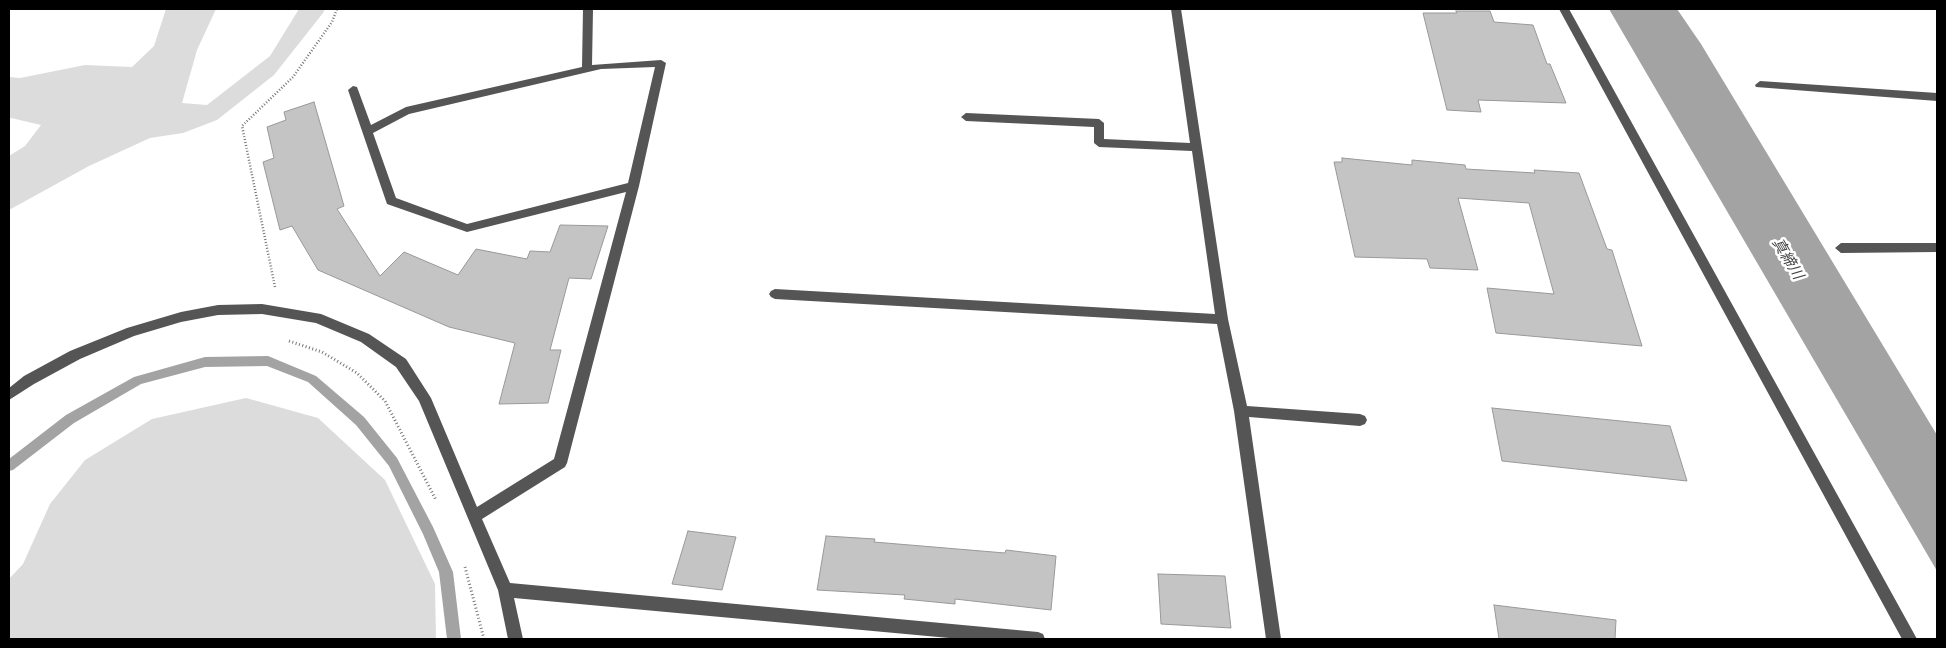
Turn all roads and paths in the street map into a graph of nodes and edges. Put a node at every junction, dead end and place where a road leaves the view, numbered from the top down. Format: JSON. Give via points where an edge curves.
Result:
{"nodes":[{"id":1,"x":337,"y":9,"type":"edge"},
{"id":2,"x":588,"y":9,"type":"edge"},
{"id":3,"x":1176,"y":9,"type":"edge"},
{"id":4,"x":1564,"y":9,"type":"edge"},
{"id":5,"x":587,"y":70,"type":"junction"},
{"id":6,"x":1760,"y":85,"type":"dead end"},
{"id":7,"x":353,"y":90,"type":"dead end"},
{"id":8,"x":1937,"y":97,"type":"edge"},
{"id":9,"x":966,"y":117,"type":"dead end"},
{"id":10,"x":367,"y":132,"type":"junction"},
{"id":11,"x":1197,"y":148,"type":"junction"},
{"id":12,"x":633,"y":186,"type":"junction"},
{"id":13,"x":1841,"y":248,"type":"dead end"},
{"id":14,"x":1937,"y":248,"type":"edge"},
{"id":15,"x":775,"y":294,"type":"dead end"},
{"id":16,"x":280,"y":312,"type":"junction"},
{"id":17,"x":1222,"y":319,"type":"junction"},
{"id":18,"x":288,"y":340,"type":"dead end"},
{"id":19,"x":9,"y":395,"type":"edge"},
{"id":20,"x":1241,"y":411,"type":"junction"},
{"id":21,"x":1360,"y":420,"type":"dead end"},
{"id":22,"x":438,"y":504,"type":"dead end"},
{"id":23,"x":475,"y":516,"type":"junction"},
{"id":24,"x":464,"y":565,"type":"dead end"},
{"id":25,"x":505,"y":590,"type":"junction"},
{"id":26,"x":484,"y":639,"type":"edge"},
{"id":27,"x":515,"y":639,"type":"edge"},
{"id":28,"x":1038,"y":639,"type":"edge"},
{"id":29,"x":1274,"y":639,"type":"edge"},
{"id":30,"x":1910,"y":639,"type":"edge"}],
"edges":[{"from":1,"to":16,"type":"path","via":[[332,22],[293,77],[242,126]]},
{"from":2,"to":5,"type":"street"},
{"from":3,"to":11,"type":"street"},
{"from":4,"to":30,"type":"street"},
{"from":5,"to":10,"type":"street","via":[[406,112]]},
{"from":5,"to":12,"type":"street","via":[[602,66],[661,63]]},
{"from":6,"to":8,"type":"street"},
{"from":7,"to":10,"type":"street"},
{"from":9,"to":11,"type":"street","via":[[1099,123],[1099,143]]},
{"from":10,"to":12,"type":"street","via":[[391,201],[467,228]]},
{"from":11,"to":17,"type":"street"},
{"from":12,"to":23,"type":"street","via":[[560,462]]},
{"from":13,"to":14,"type":"street"},
{"from":15,"to":17,"type":"street"},
{"from":16,"to":19,"type":"street","via":[[218,310],[131,332],[75,356],[29,380]]},
{"from":16,"to":23,"type":"street","via":[[317,318],[366,338],[401,363],[424,398]]},
{"from":17,"to":20,"type":"street"},
{"from":18,"to":22,"type":"path","via":[[322,352],[357,373],[385,401]]},
{"from":20,"to":21,"type":"street"},
{"from":20,"to":29,"type":"street"},
{"from":23,"to":25,"type":"street"},
{"from":24,"to":26,"type":"path"},
{"from":25,"to":27,"type":"street"},
{"from":25,"to":28,"type":"street"}]}
